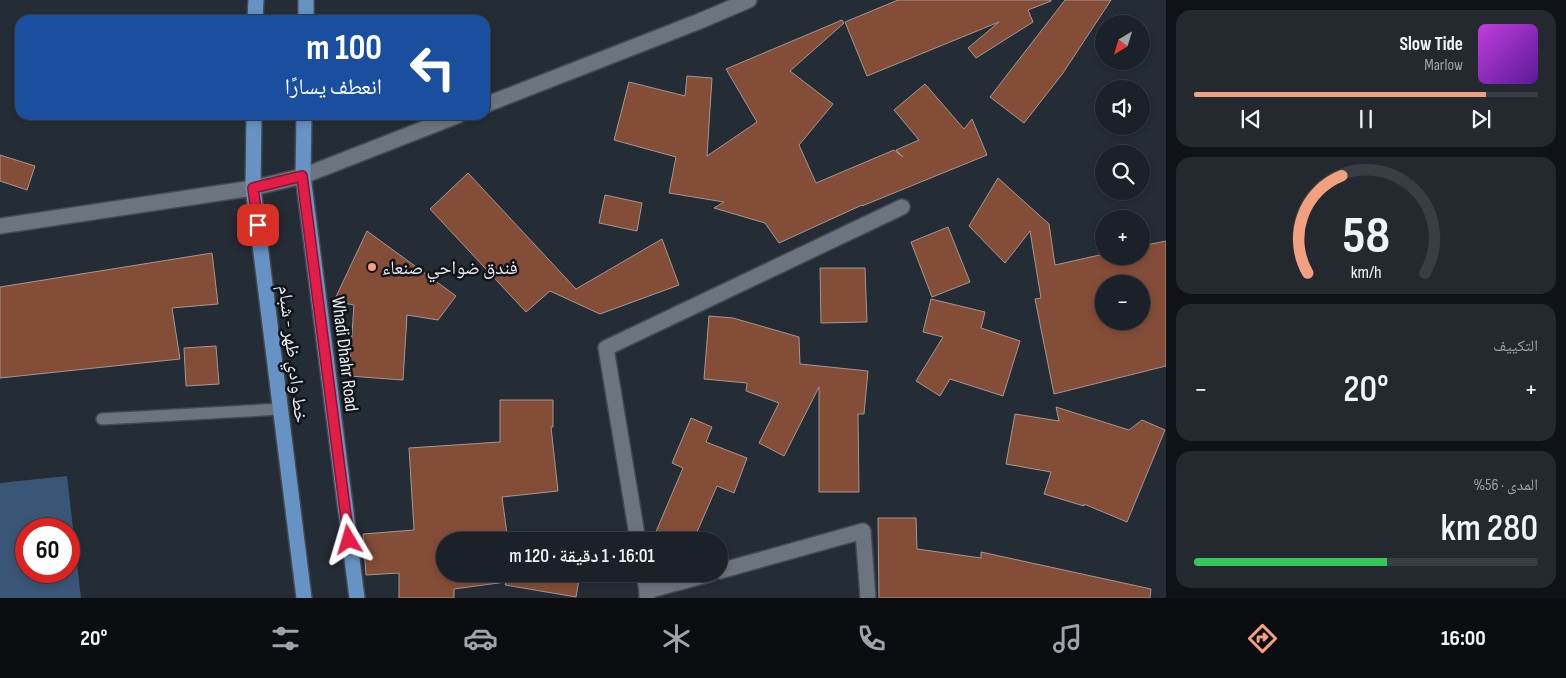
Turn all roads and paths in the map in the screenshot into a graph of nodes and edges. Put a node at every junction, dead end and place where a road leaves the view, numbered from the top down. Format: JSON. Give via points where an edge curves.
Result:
{"nodes":[{"id":1,"x":256,"y":0,"type":"edge"},
{"id":2,"x":306,"y":0,"type":"edge"},
{"id":3,"x":749,"y":0,"type":"edge"},
{"id":4,"x":255,"y":15,"type":"edge"},
{"id":5,"x":306,"y":15,"type":"edge"},
{"id":6,"x":490,"y":103,"type":"edge"},
{"id":7,"x":254,"y":120,"type":"edge"},
{"id":8,"x":304,"y":120,"type":"edge"},
{"id":9,"x":446,"y":120,"type":"edge"},
{"id":10,"x":302,"y":176,"type":"junction"},
{"id":11,"x":253,"y":188,"type":"junction"},
{"id":12,"x":902,"y":207,"type":"dead end"},
{"id":13,"x":0,"y":226,"type":"edge"},
{"id":14,"x":281,"y":409,"type":"junction"},
{"id":15,"x":102,"y":418,"type":"dead end"},
{"id":16,"x":637,"y":532,"type":"edge"},
{"id":17,"x":728,"y":569,"type":"edge"},
{"id":18,"x":645,"y":582,"type":"edge"},
{"id":19,"x":686,"y":582,"type":"edge"},
{"id":20,"x":647,"y":595,"type":"edge"},
{"id":21,"x":304,"y":598,"type":"edge"},
{"id":22,"x":357,"y":598,"type":"edge"},
{"id":23,"x":868,"y":598,"type":"edge"}],
"edges":[{"from":1,"to":4,"type":"main road"},
{"from":2,"to":5,"type":"main road"},
{"from":3,"to":6,"type":"street"},
{"from":7,"to":11,"type":"main road","name":"خط وادي ظهر - شبام"},
{"from":8,"to":10,"type":"main road","name":"Whadi Dhahr Road"},
{"from":9,"to":10,"type":"street"},
{"from":10,"to":11,"type":"street"},
{"from":10,"to":22,"type":"main road","name":"Whadi Dhahr Road"},
{"from":11,"to":13,"type":"street"},
{"from":11,"to":14,"type":"main road","name":"خط وادي ظهر - شبام"},
{"from":12,"to":16,"type":"street","via":[[606,348]]},
{"from":14,"to":15,"type":"lane"},
{"from":14,"to":21,"type":"main road","name":"خط وادي ظهر - شبام"},
{"from":17,"to":23,"type":"street","via":[[863,531]]},
{"from":18,"to":20,"type":"street"},
{"from":19,"to":20,"type":"street"}]}
